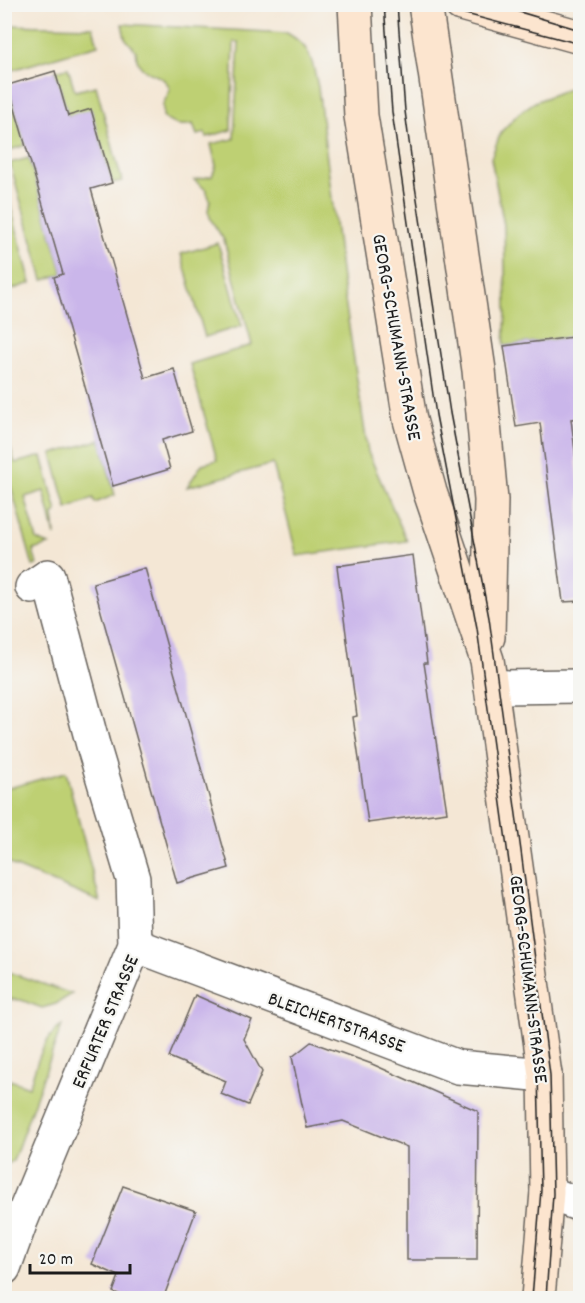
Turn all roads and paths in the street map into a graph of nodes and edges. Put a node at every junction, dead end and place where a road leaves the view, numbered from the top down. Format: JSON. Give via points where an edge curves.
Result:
{"nodes":[{"id":1,"x":354,"y":4,"type":"edge"},
{"id":2,"x":425,"y":4,"type":"edge"},
{"id":3,"x":461,"y":4,"type":"edge"},
{"id":4,"x":580,"y":37,"type":"edge"},
{"id":5,"x":32,"y":587,"type":"dead end"},
{"id":6,"x":489,"y":674,"type":"junction"},
{"id":7,"x":580,"y":686,"type":"edge"},
{"id":8,"x":135,"y":945,"type":"junction"},
{"id":9,"x":545,"y":1075,"type":"junction"},
{"id":10,"x":547,"y":1192,"type":"junction"},
{"id":11,"x":580,"y":1205,"type":"edge"},
{"id":12,"x":13,"y":1218,"type":"edge"},
{"id":13,"x":4,"y":1268,"type":"edge"},
{"id":14,"x":538,"y":1299,"type":"edge"}],
"edges":[{"from":1,"to":6,"type":"main road","name":"GEORG-SCHUMANN-STRASSE","via":[[361,116],[410,420]]},
{"from":2,"to":6,"type":"main road","name":"GEORG-SCHUMANN-STRASSE","via":[[479,370],[491,500]]},
{"from":3,"to":4,"type":"main road"},
{"from":5,"to":8,"type":"street","name":"ERFURTER STRASSE","via":[[48,576],[133,879]]},
{"from":6,"to":7,"type":"street"},
{"from":6,"to":9,"type":"main road","name":"GEORG-SCHUMANN-STRASSE"},
{"from":8,"to":9,"type":"street","name":"BLEICHERTSTRASSE","via":[[458,1067]]},
{"from":8,"to":12,"type":"street","name":"ERFURTER STRASSE"},
{"from":9,"to":10,"type":"main road","name":"GEORG-SCHUMANN-STRASSE"},
{"from":10,"to":11,"type":"street"},
{"from":10,"to":14,"type":"main road","name":"GEORG-SCHUMANN-STRASSE"},
{"from":12,"to":13,"type":"street","name":"ERFURTER STRASSE"}]}
